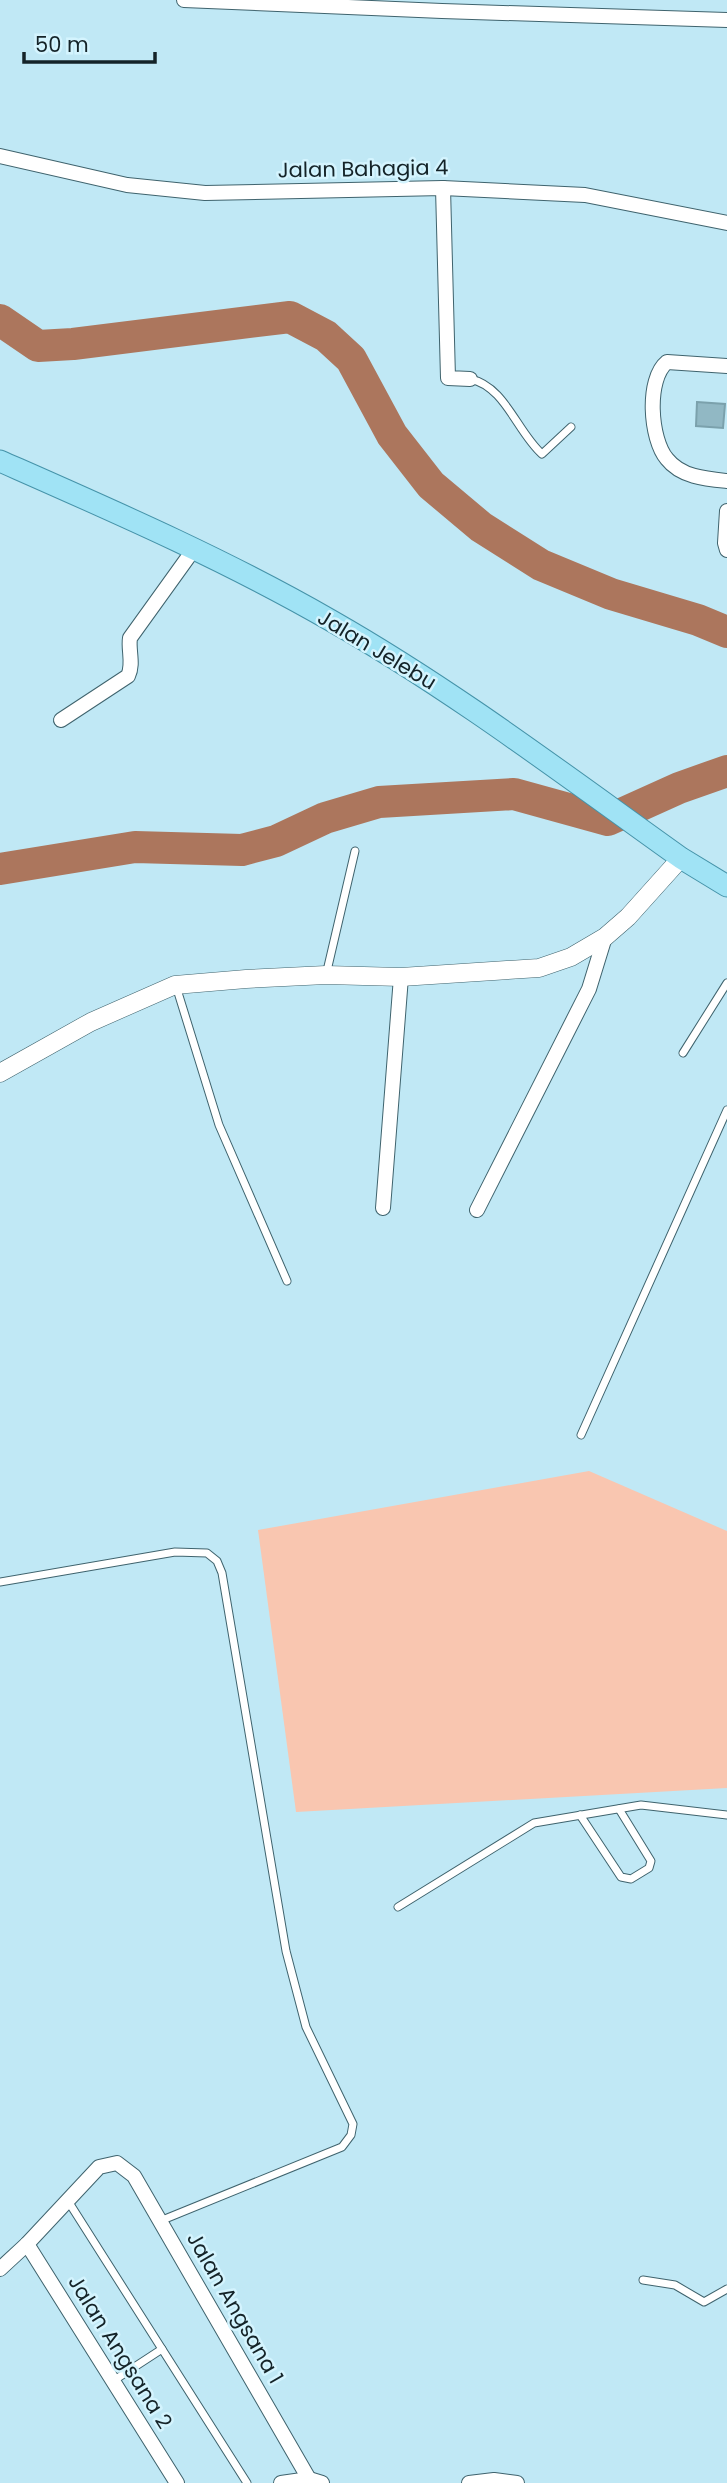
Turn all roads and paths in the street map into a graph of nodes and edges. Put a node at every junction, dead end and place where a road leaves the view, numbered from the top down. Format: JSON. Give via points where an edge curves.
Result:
{"nodes":[{"id":1,"x":194,"y":1,"type":"edge"},
{"id":2,"x":442,"y":6,"type":"edge"},
{"id":3,"x":727,"y":20,"type":"edge"},
{"id":4,"x":0,"y":156,"type":"edge"},
{"id":5,"x":443,"y":188,"type":"junction"},
{"id":6,"x":727,"y":223,"type":"edge"},
{"id":7,"x":727,"y":366,"type":"edge"},
{"id":8,"x":470,"y":379,"type":"joint"},
{"id":9,"x":571,"y":427,"type":"dead end"},
{"id":10,"x":0,"y":461,"type":"edge"},
{"id":11,"x":727,"y":481,"type":"edge"},
{"id":12,"x":727,"y":511,"type":"edge"},
{"id":13,"x":194,"y":549,"type":"junction"},
{"id":14,"x":727,"y":550,"type":"edge"},
{"id":15,"x":61,"y":720,"type":"dead end"},
{"id":16,"x":355,"y":851,"type":"dead end"},
{"id":17,"x":681,"y":858,"type":"junction"},
{"id":18,"x":727,"y":886,"type":"edge"},
{"id":19,"x":605,"y":937,"type":"junction"},
{"id":20,"x":326,"y":975,"type":"junction"},
{"id":21,"x":401,"y":977,"type":"junction"},
{"id":22,"x":727,"y":983,"type":"edge"},
{"id":23,"x":175,"y":985,"type":"junction"},
{"id":24,"x":683,"y":1053,"type":"dead end"},
{"id":25,"x":0,"y":1073,"type":"edge"},
{"id":26,"x":727,"y":1110,"type":"edge"},
{"id":27,"x":383,"y":1208,"type":"dead end"},
{"id":28,"x":477,"y":1210,"type":"dead end"},
{"id":29,"x":287,"y":1281,"type":"dead end"},
{"id":30,"x":581,"y":1435,"type":"dead end"},
{"id":31,"x":0,"y":1581,"type":"edge"},
{"id":32,"x":619,"y":1809,"type":"junction"},
{"id":33,"x":580,"y":1815,"type":"junction"},
{"id":34,"x":727,"y":1815,"type":"edge"},
{"id":35,"x":398,"y":1907,"type":"dead end"},
{"id":36,"x":68,"y":2201,"type":"junction"},
{"id":37,"x":160,"y":2221,"type":"junction"},
{"id":38,"x":27,"y":2244,"type":"junction"},
{"id":39,"x":0,"y":2269,"type":"edge"},
{"id":40,"x":643,"y":2280,"type":"dead end"},
{"id":41,"x":727,"y":2289,"type":"edge"},
{"id":42,"x":162,"y":2349,"type":"junction"},
{"id":43,"x":113,"y":2381,"type":"junction"},
{"id":44,"x":316,"y":2481,"type":"edge"},
{"id":45,"x":177,"y":2483,"type":"edge"},
{"id":46,"x":247,"y":2483,"type":"edge"},
{"id":47,"x":281,"y":2483,"type":"edge"},
{"id":48,"x":469,"y":2483,"type":"edge"},
{"id":49,"x":517,"y":2483,"type":"edge"}],
"edges":[{"from":1,"to":2,"type":"street"},
{"from":2,"to":3,"type":"street"},
{"from":4,"to":5,"type":"street","name":"Jalan Bahagia 4","via":[[127,185],[205,193]]},
{"from":5,"to":6,"type":"street","name":"Jalan Bahagia 4","via":[[585,194]]},
{"from":5,"to":8,"type":"street","via":[[448,378]]},
{"from":7,"to":11,"type":"street","via":[[667,362],[660,369],[653,397],[655,433],[667,459],[685,474]]},
{"from":8,"to":9,"type":"lane","via":[[484,382],[542,453]]},
{"from":10,"to":13,"type":"main road","name":"Jalan Jelebu"},
{"from":12,"to":14,"type":"street"},
{"from":13,"to":15,"type":"street","via":[[130,638],[128,676]]},
{"from":13,"to":17,"type":"main road","name":"Jalan Jelebu","via":[[330,620],[413,670]]},
{"from":16,"to":20,"type":"lane"},
{"from":17,"to":18,"type":"main road","name":"Jalan Jelebu"},
{"from":17,"to":19,"type":"street"},
{"from":19,"to":21,"type":"street","via":[[571,957],[539,968]]},
{"from":19,"to":28,"type":"street","via":[[589,989]]},
{"from":20,"to":21,"type":"street"},
{"from":20,"to":23,"type":"street"},
{"from":21,"to":27,"type":"street"},
{"from":22,"to":24,"type":"lane"},
{"from":23,"to":25,"type":"street","via":[[91,1022]]},
{"from":23,"to":29,"type":"lane","via":[[219,1125]]},
{"from":26,"to":30,"type":"lane"},
{"from":31,"to":37,"type":"lane","via":[[175,1552],[207,1553],[222,1573],[286,1951],[306,2027],[353,2124],[342,2147]]},
{"from":32,"to":33,"type":"lane"},
{"from":32,"to":33,"type":"lane","via":[[651,1861],[649,1868],[631,1879],[621,1877]]},
{"from":32,"to":34,"type":"lane","via":[[641,1805]]},
{"from":33,"to":35,"type":"lane","via":[[534,1823]]},
{"from":36,"to":37,"type":"street","name":"Jalan Angsana 1","via":[[99,2167],[117,2163],[134,2176]]},
{"from":36,"to":38,"type":"street"},
{"from":36,"to":42,"type":"lane"},
{"from":37,"to":44,"type":"street","name":"Jalan Angsana 1"},
{"from":38,"to":39,"type":"street"},
{"from":38,"to":43,"type":"street","name":"Jalan Angsana 2"},
{"from":40,"to":41,"type":"lane","via":[[675,2285],[704,2302]]},
{"from":42,"to":43,"type":"lane"},
{"from":42,"to":46,"type":"lane"},
{"from":43,"to":45,"type":"street","name":"Jalan Angsana 2"},
{"from":44,"to":47,"type":"street"},
{"from":48,"to":49,"type":"street"}]}
